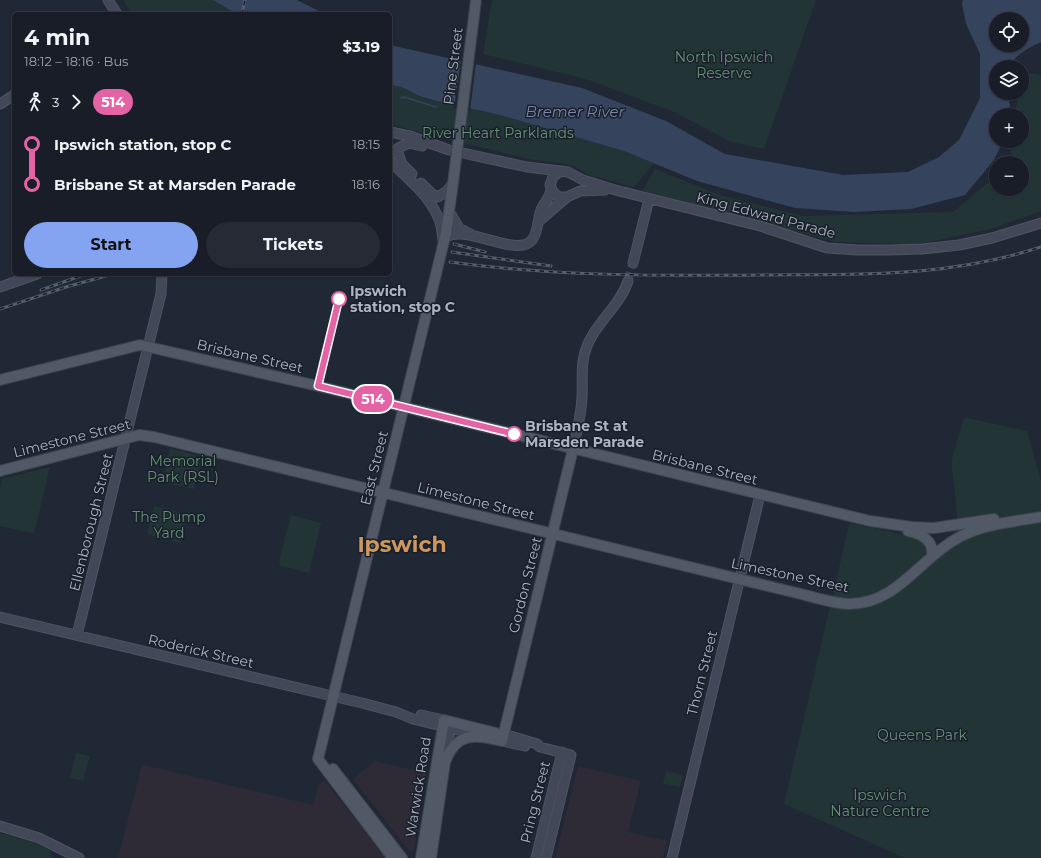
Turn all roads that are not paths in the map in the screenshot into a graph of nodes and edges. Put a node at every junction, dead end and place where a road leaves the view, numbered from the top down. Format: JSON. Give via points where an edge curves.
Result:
{"nodes":[{"id":1,"x":108,"y":0,"type":"edge"},
{"id":2,"x":476,"y":0,"type":"edge"},
{"id":3,"x":116,"y":12,"type":"edge"},
{"id":4,"x":12,"y":97,"type":"edge"},
{"id":5,"x":0,"y":104,"type":"edge"},
{"id":6,"x":392,"y":132,"type":"edge"},
{"id":7,"x":392,"y":134,"type":"edge"},
{"id":8,"x":449,"y":150,"type":"junction"},
{"id":9,"x":395,"y":151,"type":"edge"},
{"id":10,"x":392,"y":163,"type":"edge"},
{"id":11,"x":527,"y":167,"type":"junction"},
{"id":12,"x":560,"y":171,"type":"junction"},
{"id":13,"x":574,"y":176,"type":"junction"},
{"id":14,"x":453,"y":183,"type":"junction"},
{"id":15,"x":551,"y":187,"type":"junction"},
{"id":16,"x":615,"y":190,"type":"junction"},
{"id":17,"x":570,"y":195,"type":"junction"},
{"id":18,"x":649,"y":199,"type":"junction"},
{"id":19,"x":449,"y":211,"type":"junction"},
{"id":20,"x":539,"y":221,"type":"junction"},
{"id":21,"x":1041,"y":223,"type":"edge"},
{"id":22,"x":473,"y":236,"type":"junction"},
{"id":23,"x":444,"y":241,"type":"junction"},
{"id":24,"x":633,"y":264,"type":"tunnel mouth"},
{"id":25,"x":31,"y":276,"type":"edge"},
{"id":26,"x":162,"y":276,"type":"edge"},
{"id":27,"x":628,"y":281,"type":"tunnel mouth"},
{"id":28,"x":0,"y":287,"type":"edge"},
{"id":29,"x":148,"y":346,"type":"junction"},
{"id":30,"x":0,"y":380,"type":"edge"},
{"id":31,"x":403,"y":407,"type":"junction"},
{"id":32,"x":126,"y":438,"type":"junction"},
{"id":33,"x":573,"y":449,"type":"junction"},
{"id":34,"x":0,"y":471,"type":"edge"},
{"id":35,"x":382,"y":492,"type":"junction"},
{"id":36,"x":760,"y":495,"type":"junction"},
{"id":37,"x":1041,"y":511,"type":"edge"},
{"id":38,"x":1041,"y":517,"type":"edge"},
{"id":39,"x":883,"y":524,"type":"junction"},
{"id":40,"x":552,"y":534,"type":"junction"},
{"id":41,"x":932,"y":555,"type":"junction"},
{"id":42,"x":739,"y":579,"type":"junction"},
{"id":43,"x":0,"y":617,"type":"edge"},
{"id":44,"x":77,"y":635,"type":"junction"},
{"id":45,"x":333,"y":696,"type":"junction"},
{"id":46,"x":447,"y":725,"type":"junction"},
{"id":47,"x":483,"y":737,"type":"junction"},
{"id":48,"x":503,"y":738,"type":"junction"},
{"id":49,"x":566,"y":754,"type":"junction"},
{"id":50,"x":445,"y":762,"type":"junction"},
{"id":51,"x":437,"y":784,"type":"junction"},
{"id":52,"x":0,"y":826,"type":"edge"},
{"id":53,"x":421,"y":856,"type":"edge"},
{"id":54,"x":78,"y":858,"type":"edge"},
{"id":55,"x":400,"y":858,"type":"edge"},
{"id":56,"x":431,"y":858,"type":"edge"},
{"id":57,"x":536,"y":858,"type":"edge"},
{"id":58,"x":546,"y":858,"type":"edge"},
{"id":59,"x":672,"y":858,"type":"edge"}],
"edges":[{"from":1,"to":3,"type":"street"},
{"from":2,"to":14,"type":"main road","name":"Pine Street","bridge":true},
{"from":4,"to":5,"type":"street"},
{"from":6,"to":8,"type":"street"},
{"from":7,"to":9,"type":"street","via":[[397,138]]},
{"from":8,"to":9,"type":"street","via":[[434,150],[410,143]]},
{"from":8,"to":11,"type":"street"},
{"from":9,"to":14,"type":"street","via":[[402,164],[432,194],[441,196]]},
{"from":10,"to":23,"type":"street","via":[[432,206],[439,218]]},
{"from":11,"to":12,"type":"street"},
{"from":11,"to":15,"type":"street","via":[[545,178]]},
{"from":12,"to":13,"type":"street"},
{"from":12,"to":15,"type":"street","via":[[553,177]]},
{"from":13,"to":16,"type":"street"},
{"from":13,"to":17,"type":"street","via":[[577,187]]},
{"from":14,"to":19,"type":"main road","name":"East Street"},
{"from":15,"to":17,"type":"street","via":[[556,195]]},
{"from":15,"to":20,"type":"street","via":[[549,199],[540,211]]},
{"from":16,"to":17,"type":"street","via":[[592,190]]},
{"from":16,"to":18,"type":"street","name":"King Edward Parade"},
{"from":17,"to":20,"type":"street"},
{"from":18,"to":21,"type":"street","name":"King Edward Parade","via":[[760,226],[827,248],[842,249],[922,249],[958,245]]},
{"from":18,"to":24,"type":"street"},
{"from":19,"to":22,"type":"street","via":[[459,228]]},
{"from":19,"to":23,"type":"main road","name":"East Street"},
{"from":20,"to":22,"type":"street","via":[[534,238],[524,245]]},
{"from":22,"to":23,"type":"street","via":[[451,235]]},
{"from":23,"to":31,"type":"main road","name":"East Street"},
{"from":25,"to":28,"type":"street"},
{"from":26,"to":29,"type":"street","name":"Ellenborough Street","via":[[162,290]]},
{"from":27,"to":33,"type":"street","name":"Gordon Street","via":[[623,293],[586,347],[582,406]]},
{"from":29,"to":30,"type":"main road","name":"Brisbane Street","via":[[135,346]]},
{"from":29,"to":31,"type":"main road","name":"Brisbane Street"},
{"from":29,"to":32,"type":"street","name":"Ellenborough Street"},
{"from":31,"to":33,"type":"main road","name":"Brisbane Street"},
{"from":31,"to":35,"type":"main road","name":"East Street"},
{"from":32,"to":34,"type":"main road","name":"Limestone Street"},
{"from":32,"to":35,"type":"main road","name":"Limestone Street","via":[[142,435],[154,437]]},
{"from":32,"to":44,"type":"street","name":"Ellenborough Street"},
{"from":33,"to":36,"type":"main road","name":"Brisbane Street"},
{"from":33,"to":40,"type":"main road","name":"Gordon Street"},
{"from":35,"to":40,"type":"main road","name":"Limestone Street"},
{"from":35,"to":45,"type":"main road","name":"East Street"},
{"from":36,"to":39,"type":"main road","name":"Brisbane Street"},
{"from":36,"to":42,"type":"street","name":"Thorn Street"},
{"from":37,"to":39,"type":"main road","via":[[934,528]]},
{"from":38,"to":41,"type":"main road","name":"Limestone Street","via":[[970,531]]},
{"from":39,"to":41,"type":"main road","via":[[923,537],[932,545]]},
{"from":40,"to":42,"type":"main road","name":"Limestone Street"},
{"from":40,"to":48,"type":"main road","name":"Gordon Street"},
{"from":41,"to":42,"type":"main road","name":"Limestone Street","via":[[892,591],[878,598],[856,603],[836,602]]},
{"from":42,"to":59,"type":"street","name":"Thorn Street"},
{"from":43,"to":44,"type":"street","name":"Roderick Street"},
{"from":44,"to":45,"type":"street","name":"Roderick Street"},
{"from":45,"to":46,"type":"street","name":"Roderick Street","via":[[396,712],[413,719]]},
{"from":45,"to":55,"type":"main road","name":"East Street","via":[[319,755]]},
{"from":46,"to":47,"type":"street","name":"Roderick Street"},
{"from":46,"to":48,"type":"main road","name":"Roderick Street"},
{"from":46,"to":50,"type":"street","name":"Warwick Road"},
{"from":46,"to":51,"type":"main road","name":"Warwick Road"},
{"from":47,"to":48,"type":"main road","name":"Roderick Street"},
{"from":47,"to":50,"type":"main road","via":[[467,737],[459,741],[451,748]]},
{"from":48,"to":49,"type":"street","name":"Roderick Street","via":[[535,749],[540,747]]},
{"from":49,"to":57,"type":"street","name":"Pring Street"},
{"from":49,"to":58,"type":"street","name":"Pring Street"},
{"from":50,"to":51,"type":"main road","name":"Warwick Road"},
{"from":51,"to":53,"type":"main road","name":"Warwick Road"},
{"from":51,"to":56,"type":"main road","name":"Warwick Road"},
{"from":52,"to":54,"type":"street","via":[[39,838]]}]}
